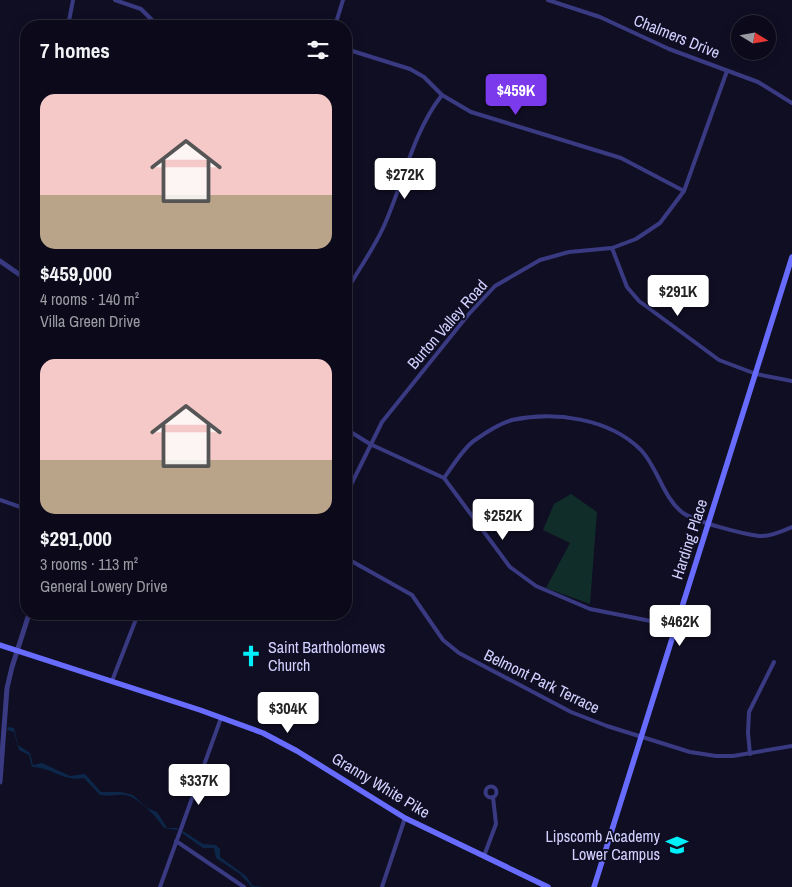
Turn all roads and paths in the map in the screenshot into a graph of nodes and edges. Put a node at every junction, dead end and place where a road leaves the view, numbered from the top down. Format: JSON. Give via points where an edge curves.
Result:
{"nodes":[{"id":1,"x":72,"y":0,"type":"edge"},
{"id":2,"x":115,"y":0,"type":"edge"},
{"id":3,"x":343,"y":0,"type":"edge"},
{"id":4,"x":548,"y":0,"type":"edge"},
{"id":5,"x":69,"y":20,"type":"edge"},
{"id":6,"x":153,"y":20,"type":"edge"},
{"id":7,"x":337,"y":20,"type":"edge"},
{"id":8,"x":352,"y":51,"type":"edge"},
{"id":9,"x":727,"y":71,"type":"junction"},
{"id":10,"x":442,"y":95,"type":"junction"},
{"id":11,"x":792,"y":103,"type":"edge"},
{"id":12,"x":684,"y":191,"type":"junction"},
{"id":13,"x":612,"y":248,"type":"junction"},
{"id":14,"x":792,"y":257,"type":"edge"},
{"id":15,"x":0,"y":261,"type":"edge"},
{"id":16,"x":20,"y":275,"type":"edge"},
{"id":17,"x":352,"y":282,"type":"edge"},
{"id":18,"x":756,"y":374,"type":"junction"},
{"id":19,"x":792,"y":381,"type":"edge"},
{"id":20,"x":352,"y":433,"type":"edge"},
{"id":21,"x":370,"y":444,"type":"junction"},
{"id":22,"x":444,"y":478,"type":"junction"},
{"id":23,"x":352,"y":482,"type":"edge"},
{"id":24,"x":0,"y":500,"type":"edge"},
{"id":25,"x":20,"y":507,"type":"edge"},
{"id":26,"x":708,"y":524,"type":"junction"},
{"id":27,"x":792,"y":527,"type":"edge"},
{"id":28,"x":352,"y":561,"type":"edge"},
{"id":29,"x":27,"y":620,"type":"edge"},
{"id":30,"x":136,"y":620,"type":"edge"},
{"id":31,"x":676,"y":626,"type":"junction"},
{"id":32,"x":0,"y":645,"type":"edge"},
{"id":33,"x":17,"y":650,"type":"junction"},
{"id":34,"x":774,"y":662,"type":"dead end"},
{"id":35,"x":112,"y":681,"type":"junction"},
{"id":36,"x":221,"y":717,"type":"junction"},
{"id":37,"x":641,"y":737,"type":"junction"},
{"id":38,"x":792,"y":746,"type":"edge"},
{"id":39,"x":750,"y":754,"type":"junction"},
{"id":40,"x":0,"y":782,"type":"edge"},
{"id":41,"x":493,"y":797,"type":"dead end"},
{"id":42,"x":405,"y":818,"type":"junction"},
{"id":43,"x":176,"y":841,"type":"junction"},
{"id":44,"x":484,"y":856,"type":"junction"},
{"id":45,"x":594,"y":885,"type":"edge"},
{"id":46,"x":160,"y":887,"type":"edge"},
{"id":47,"x":244,"y":887,"type":"edge"},
{"id":48,"x":382,"y":887,"type":"edge"},
{"id":49,"x":548,"y":887,"type":"edge"}],
"edges":[{"from":1,"to":5,"type":"street"},
{"from":2,"to":6,"type":"street","via":[[141,9]]},
{"from":3,"to":7,"type":"street"},
{"from":4,"to":9,"type":"street","name":"Chalmers Drive","via":[[600,17]]},
{"from":8,"to":10,"type":"street","via":[[410,69],[424,77]]},
{"from":9,"to":11,"type":"street","name":"Chalmers Drive","via":[[758,82]]},
{"from":9,"to":12,"type":"street","name":"Burton Valley Road"},
{"from":10,"to":12,"type":"street","via":[[471,112],[621,158]]},
{"from":10,"to":17,"type":"street","via":[[430,109],[401,188],[382,230]]},
{"from":12,"to":13,"type":"street","name":"Burton Valley Road","via":[[660,223]]},
{"from":13,"to":18,"type":"street","via":[[628,288],[638,301],[719,360]]},
{"from":13,"to":21,"type":"street","name":"Burton Valley Road","via":[[570,252],[540,260],[495,286],[412,383],[382,422]]},
{"from":14,"to":18,"type":"main road","name":"Harding Place"},
{"from":15,"to":16,"type":"street"},
{"from":18,"to":19,"type":"street"},
{"from":18,"to":26,"type":"main road","name":"Harding Place"},
{"from":20,"to":21,"type":"street"},
{"from":21,"to":22,"type":"street"},
{"from":21,"to":23,"type":"street","name":"Burton Valley Road"},
{"from":22,"to":26,"type":"street","via":[[474,441],[510,420],[541,416],[573,418],[601,425],[640,449],[653,465],[671,500],[683,513]]},
{"from":22,"to":31,"type":"street","via":[[510,567],[536,586],[590,609]]},
{"from":24,"to":25,"type":"street"},
{"from":26,"to":27,"type":"street","via":[[761,536]]},
{"from":26,"to":31,"type":"main road","name":"Harding Place"},
{"from":28,"to":37,"type":"street","name":"Belmont Park Terrace","via":[[412,595],[443,640],[463,656],[571,712]]},
{"from":29,"to":33,"type":"street"},
{"from":30,"to":35,"type":"street"},
{"from":31,"to":37,"type":"main road","name":"Harding Place"},
{"from":32,"to":33,"type":"main road","name":"Granny White Pike"},
{"from":33,"to":35,"type":"main road","name":"Granny White Pike"},
{"from":33,"to":40,"type":"street","via":[[7,688]]},
{"from":34,"to":39,"type":"street","via":[[749,712]]},
{"from":35,"to":36,"type":"main road","name":"Granny White Pike"},
{"from":36,"to":42,"type":"main road","name":"Granny White Pike","via":[[280,741]]},
{"from":36,"to":43,"type":"street"},
{"from":37,"to":39,"type":"street","name":"Belmont Park Terrace","via":[[701,754]]},
{"from":37,"to":45,"type":"main road","name":"Harding Place"},
{"from":38,"to":39,"type":"street","name":"Belmont Park Terrace"},
{"from":41,"to":44,"type":"street","via":[[496,824]]},
{"from":42,"to":44,"type":"main road","name":"Granny White Pike"},
{"from":42,"to":48,"type":"street"},
{"from":43,"to":46,"type":"street"},
{"from":43,"to":47,"type":"street"},
{"from":44,"to":49,"type":"main road","name":"Granny White Pike"}]}
